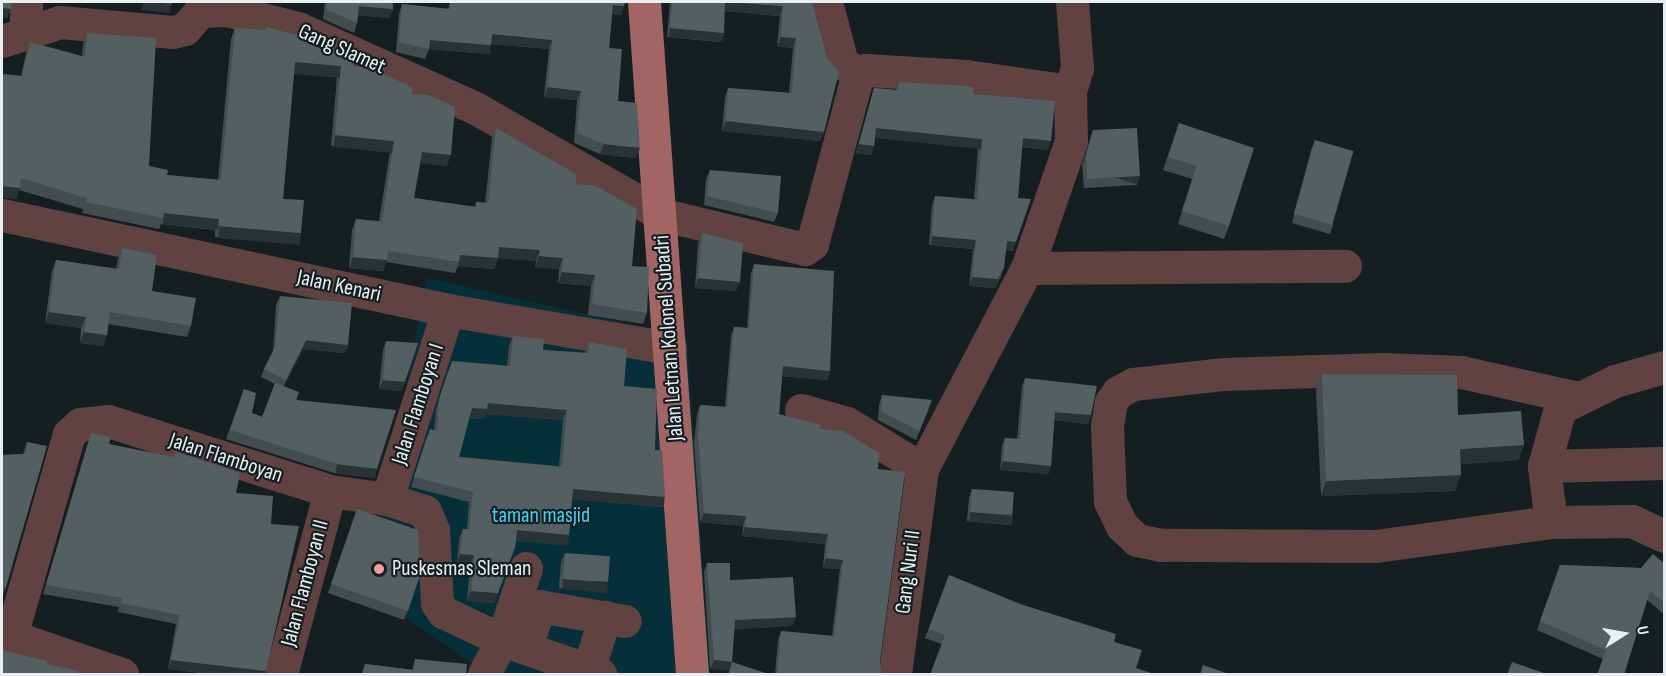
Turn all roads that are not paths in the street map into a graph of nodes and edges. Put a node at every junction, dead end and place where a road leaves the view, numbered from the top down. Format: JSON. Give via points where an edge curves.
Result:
{"nodes":[{"id":1,"x":644,"y":2,"type":"edge"},
{"id":2,"x":826,"y":2,"type":"edge"},
{"id":3,"x":1072,"y":2,"type":"edge"},
{"id":4,"x":203,"y":6,"type":"edge"},
{"id":5,"x":18,"y":25,"type":"edge"},
{"id":6,"x":858,"y":73,"type":"junction"},
{"id":7,"x":1070,"y":91,"type":"junction"},
{"id":8,"x":660,"y":214,"type":"junction"},
{"id":9,"x":4,"y":223,"type":"edge"},
{"id":10,"x":1345,"y":266,"type":"dead end"},
{"id":11,"x":1027,"y":268,"type":"junction"},
{"id":12,"x":448,"y":310,"type":"junction"},
{"id":13,"x":670,"y":348,"type":"junction"},
{"id":14,"x":1665,"y":367,"type":"edge"},
{"id":15,"x":1575,"y":397,"type":"junction"},
{"id":16,"x":801,"y":410,"type":"dead end"},
{"id":17,"x":1665,"y":463,"type":"edge"},
{"id":18,"x":1544,"y":466,"type":"junction"},
{"id":19,"x":922,"y":470,"type":"junction"},
{"id":20,"x":330,"y":491,"type":"junction"},
{"id":21,"x":387,"y":499,"type":"junction"},
{"id":22,"x":1551,"y":522,"type":"junction"},
{"id":23,"x":1665,"y":536,"type":"edge"},
{"id":24,"x":526,"y":568,"type":"dead end"},
{"id":25,"x":6,"y":634,"type":"edge"},
{"id":26,"x":514,"y":644,"type":"junction"},
{"id":27,"x":594,"y":672,"type":"edge"},
{"id":28,"x":122,"y":675,"type":"edge"},
{"id":29,"x":281,"y":675,"type":"edge"},
{"id":30,"x":484,"y":675,"type":"edge"},
{"id":31,"x":692,"y":675,"type":"edge"},
{"id":32,"x":895,"y":675,"type":"edge"}],
"edges":[{"from":1,"to":8,"type":"main road","name":"Jalan Letnan Kolonel Subadri"},
{"from":2,"to":6,"type":"street","via":[[843,63]]},
{"from":3,"to":7,"type":"street","name":"Gang Nuri II","via":[[1078,45]]},
{"from":4,"to":5,"type":"street","name":"Gang Slamet","via":[[185,29],[173,32],[80,22]]},
{"from":4,"to":8,"type":"street","name":"Gang Slamet","via":[[297,28],[477,109]]},
{"from":6,"to":7,"type":"street","via":[[866,70],[966,76]]},
{"from":6,"to":8,"type":"street","name":"Gang Slamet","via":[[812,244],[805,249]]},
{"from":7,"to":11,"type":"street","name":"Gang Nuri II","via":[[1071,141]]},
{"from":8,"to":13,"type":"main road","name":"Jalan Letnan Kolonel Subadri"},
{"from":9,"to":12,"type":"street","name":"Jalan Kenari"},
{"from":10,"to":11,"type":"street"},
{"from":11,"to":19,"type":"street","name":"Gang Nuri II"},
{"from":12,"to":13,"type":"street","name":"Jalan Kenari"},
{"from":12,"to":21,"type":"street","name":"Jalan Flamboyan I"},
{"from":13,"to":31,"type":"main road","name":"Jalan Letnan Kolonel Subadri"},
{"from":14,"to":15,"type":"street"},
{"from":15,"to":18,"type":"street","via":[[1560,408]]},
{"from":15,"to":22,"type":"street","via":[[1461,372],[1383,369],[1224,374],[1133,384],[1118,392],[1111,402],[1107,426],[1110,501],[1122,526],[1137,540],[1161,545],[1376,546]]},
{"from":16,"to":19,"type":"street","via":[[847,423]]},
{"from":17,"to":18,"type":"street"},
{"from":18,"to":22,"type":"street"},
{"from":19,"to":32,"type":"street","name":"Gang Nuri II"},
{"from":20,"to":21,"type":"street","name":"Jalan Flamboyan"},
{"from":20,"to":25,"type":"street","name":"Jalan Flamboyan","via":[[108,421],[80,424],[69,434]]},
{"from":20,"to":29,"type":"street","name":"Jalan Flamboyan II"},
{"from":21,"to":26,"type":"street","name":"Jalan Flamboyan","via":[[425,511],[431,521],[433,592],[443,612]]},
{"from":22,"to":23,"type":"street","via":[[1632,521]]},
{"from":24,"to":26,"type":"street"},
{"from":25,"to":28,"type":"street"},
{"from":26,"to":27,"type":"street","name":"Jalan Flamboyan"},
{"from":26,"to":27,"type":"street","via":[[539,606],[615,619]]},
{"from":26,"to":30,"type":"street"}]}
